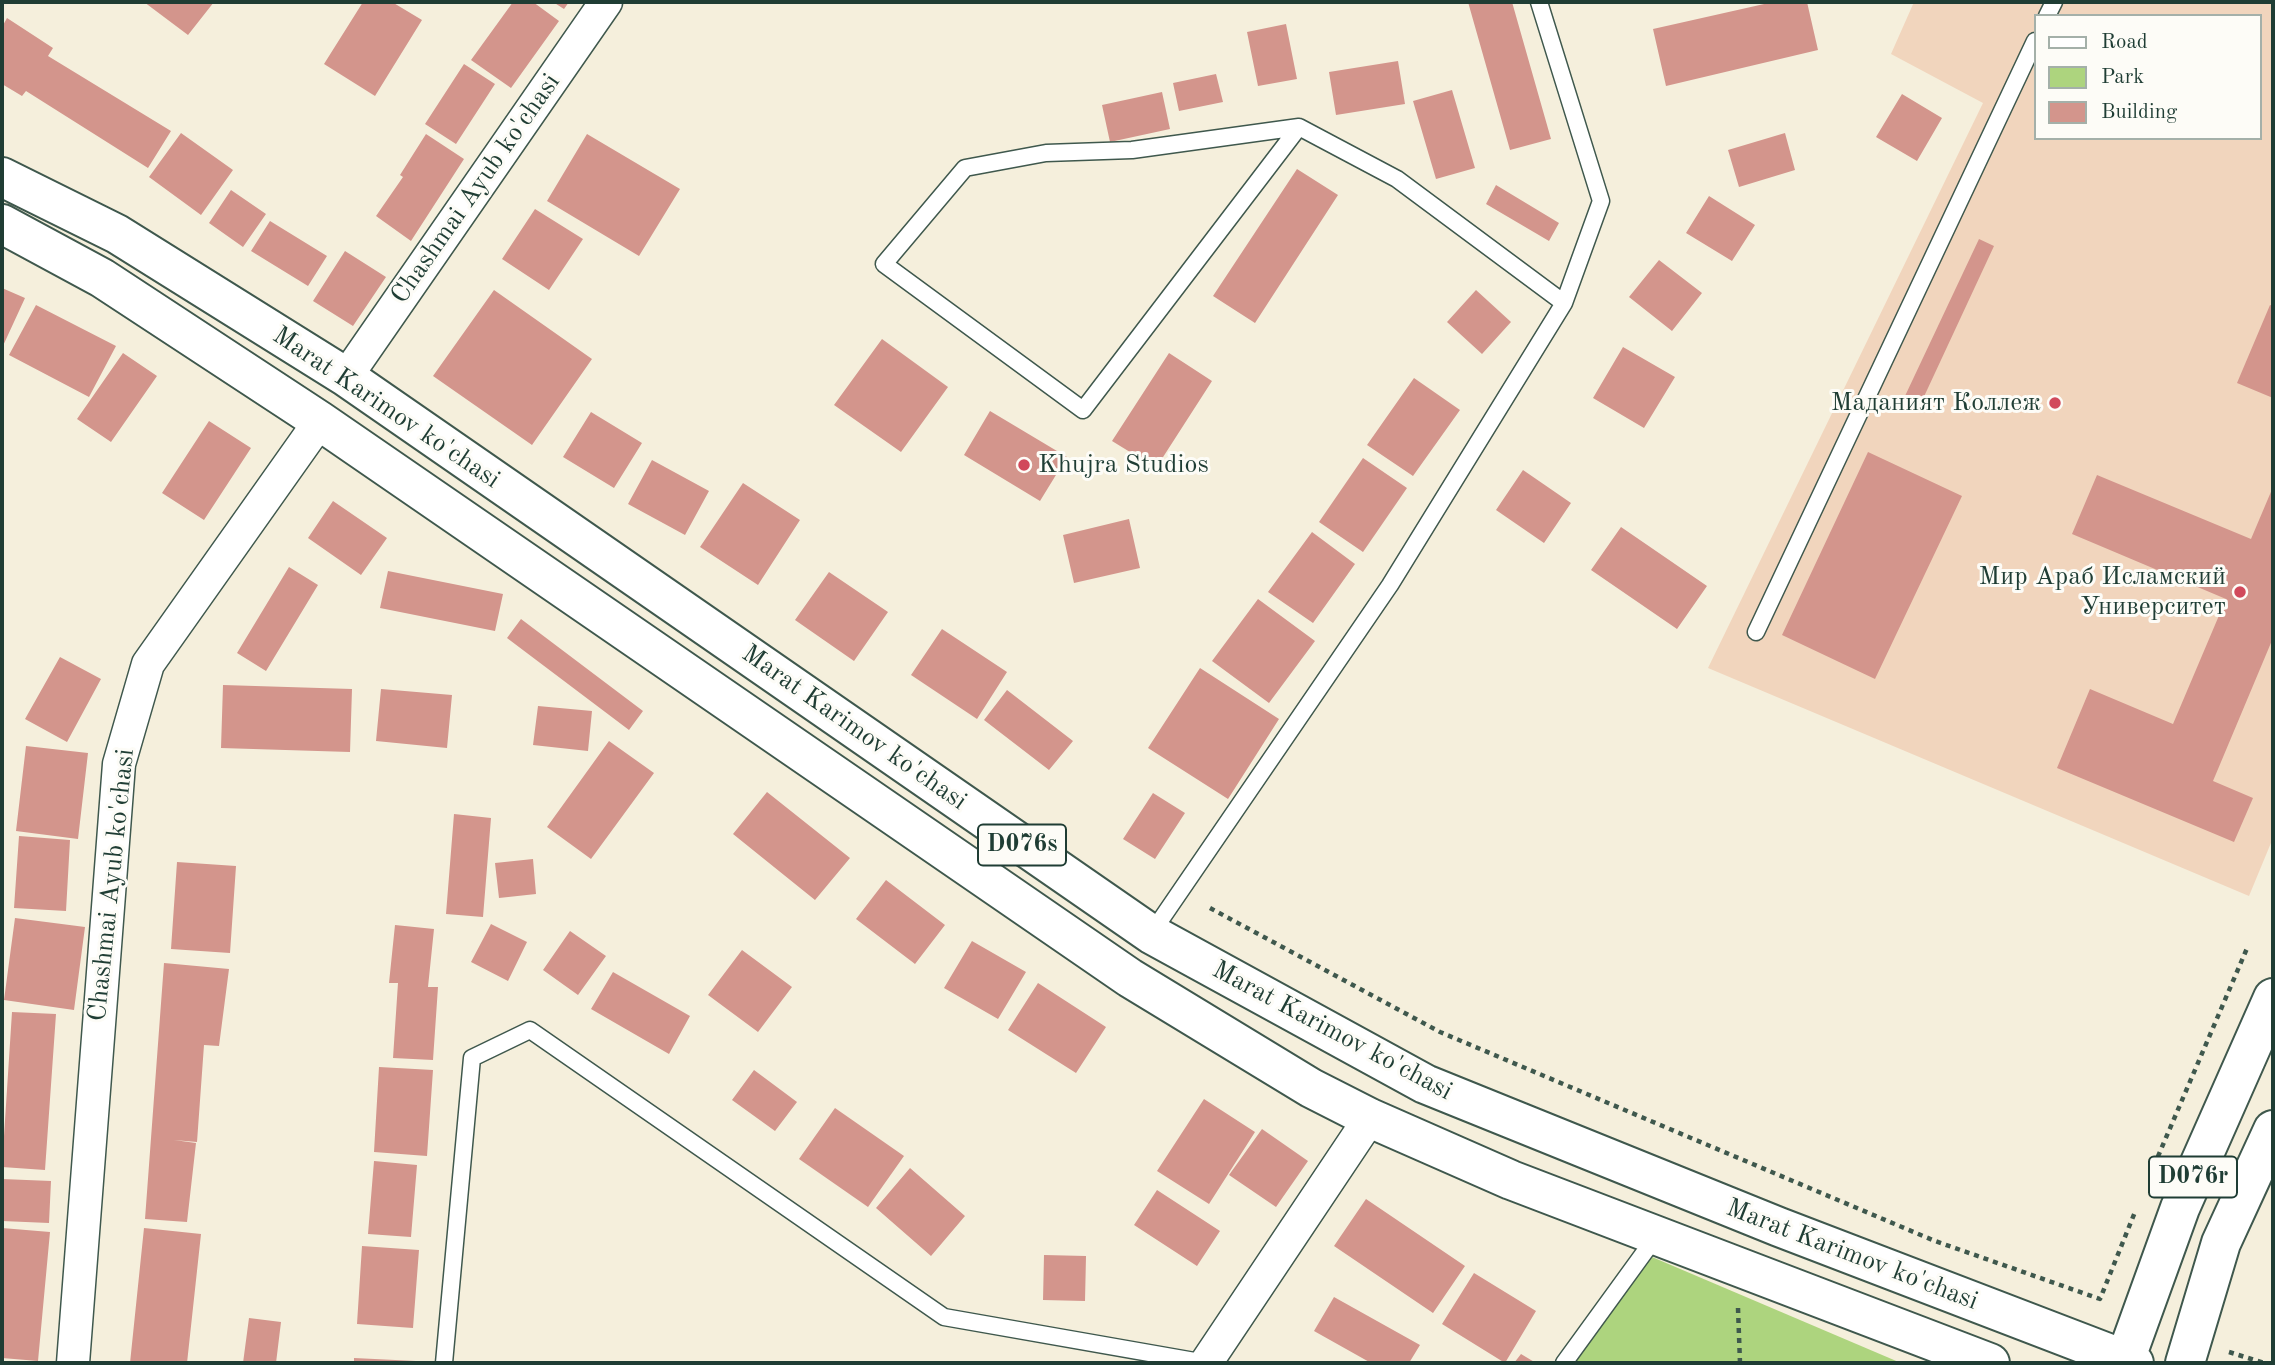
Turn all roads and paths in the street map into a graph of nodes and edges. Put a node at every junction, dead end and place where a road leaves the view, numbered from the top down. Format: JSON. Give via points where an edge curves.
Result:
{"nodes":[{"id":1,"x":606,"y":2,"type":"edge"},
{"id":2,"x":1539,"y":2,"type":"edge"},
{"id":3,"x":2034,"y":43,"type":"edge"},
{"id":4,"x":1299,"y":127,"type":"junction"},
{"id":5,"x":2,"y":177,"type":"edge"},
{"id":6,"x":2,"y":224,"type":"edge"},
{"id":7,"x":1564,"y":303,"type":"junction"},
{"id":8,"x":346,"y":377,"type":"junction"},
{"id":9,"x":320,"y":421,"type":"junction"},
{"id":10,"x":1756,"y":632,"type":"dead end"},
{"id":11,"x":1210,"y":908,"type":"dead end"},
{"id":12,"x":1151,"y":934,"type":"junction"},
{"id":13,"x":2248,"y":946,"type":"dead end"},
{"id":14,"x":2273,"y":998,"type":"edge"},
{"id":15,"x":1370,"y":1118,"type":"junction"},
{"id":16,"x":2273,"y":1130,"type":"edge"},
{"id":17,"x":2148,"y":1178,"type":"dead end"},
{"id":18,"x":2139,"y":1203,"type":"dead end"},
{"id":19,"x":1657,"y":1234,"type":"junction"},
{"id":20,"x":1738,"y":1305,"type":"dead end"},
{"id":21,"x":2237,"y":1355,"type":"dead end"},
{"id":22,"x":2128,"y":1362,"type":"edge"},
{"id":23,"x":73,"y":1363,"type":"edge"},
{"id":24,"x":444,"y":1363,"type":"edge"},
{"id":25,"x":1206,"y":1363,"type":"edge"},
{"id":26,"x":1564,"y":1363,"type":"edge"},
{"id":27,"x":1741,"y":1363,"type":"edge"},
{"id":28,"x":1990,"y":1363,"type":"edge"},
{"id":29,"x":2185,"y":1363,"type":"edge"},
{"id":30,"x":2264,"y":1363,"type":"edge"}],
"edges":[{"from":1,"to":8,"type":"street","name":"Chashmai Ayub ko'chasi"},
{"from":2,"to":7,"type":"lane","via":[[1601,201]]},
{"from":3,"to":10,"type":"lane"},
{"from":4,"to":4,"type":"lane","via":[[1083,410],[884,264],[965,169],[1046,153],[1132,150]]},
{"from":4,"to":7,"type":"lane","via":[[1397,179]]},
{"from":5,"to":8,"type":"main road","name":"Marat Karimov ko'chasi","number":"D076s","via":[[117,234]]},
{"from":6,"to":9,"type":"main road","name":"Marat Karimov ko'chasi","number":"D076s","via":[[102,278]]},
{"from":7,"to":12,"type":"lane","via":[[1390,585]]},
{"from":8,"to":12,"type":"main road","name":"Marat Karimov ko'chasi","number":"D076s"},
{"from":9,"to":15,"type":"main road","name":"Marat Karimov ko'chasi","number":"D076s","via":[[1130,978],[1311,1088]]},
{"from":9,"to":23,"type":"street","name":"Chashmai Ayub ko'chasi","via":[[148,664],[118,764]]},
{"from":11,"to":18,"type":"path","via":[[1440,1032],[1936,1241],[2100,1299]]},
{"from":12,"to":22,"type":"main road","name":"Marat Karimov ko'chasi","number":"D076s","via":[[1425,1084]]},
{"from":13,"to":17,"type":"path"},
{"from":14,"to":22,"type":"main road","number":"D076r","via":[[2179,1208]]},
{"from":15,"to":19,"type":"main road","name":"Marat Karimov ko'chasi","number":"D076s","via":[[1511,1180]]},
{"from":15,"to":25,"type":"street"},
{"from":16,"to":29,"type":"main road","number":"D076r","via":[[2221,1243]]},
{"from":19,"to":26,"type":"lane"},
{"from":19,"to":28,"type":"main road","name":"Marat Karimov ko'chasi","number":"D076s"},
{"from":20,"to":27,"type":"path"},
{"from":21,"to":30,"type":"path"},
{"from":24,"to":25,"type":"lane","via":[[471,1058],[530,1030],[944,1317]]}]}
